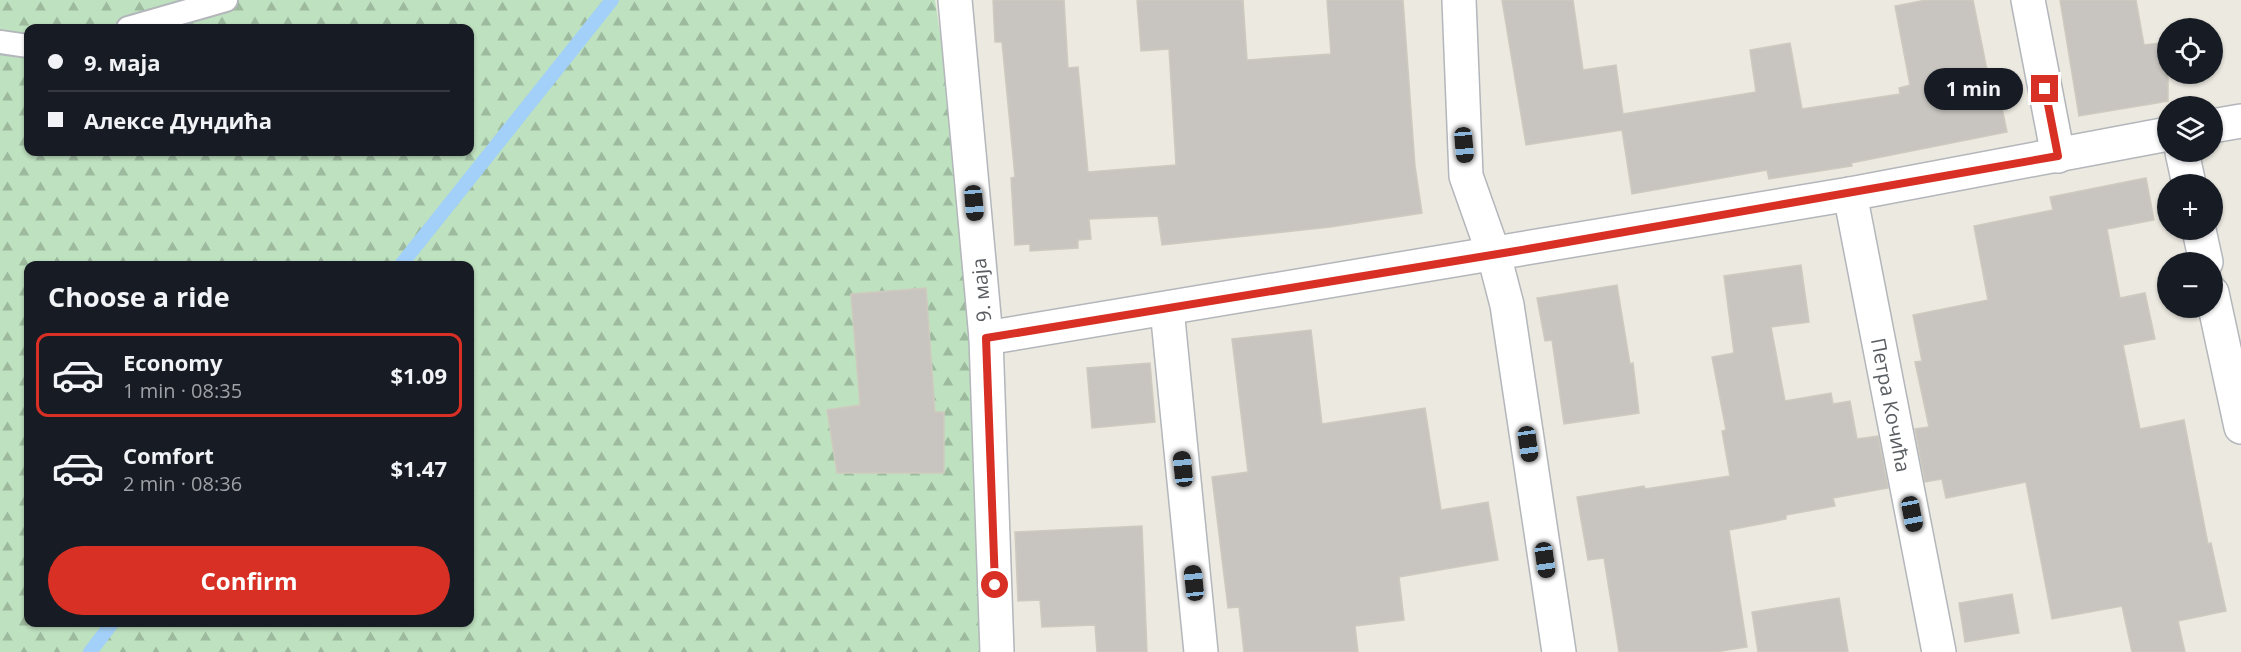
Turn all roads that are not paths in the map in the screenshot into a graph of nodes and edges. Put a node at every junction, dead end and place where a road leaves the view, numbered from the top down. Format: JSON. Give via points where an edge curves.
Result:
{"nodes":[{"id":1,"x":226,"y":0,"type":"edge"},
{"id":2,"x":955,"y":0,"type":"edge"},
{"id":3,"x":1459,"y":0,"type":"edge"},
{"id":4,"x":2028,"y":0,"type":"edge"},
{"id":5,"x":142,"y":24,"type":"edge"},
{"id":6,"x":0,"y":42,"type":"edge"},
{"id":7,"x":24,"y":45,"type":"edge"},
{"id":8,"x":2241,"y":122,"type":"edge"},
{"id":9,"x":2223,"y":124,"type":"edge"},
{"id":10,"x":2157,"y":136,"type":"edge"},
{"id":11,"x":2058,"y":156,"type":"junction"},
{"id":12,"x":1850,"y":194,"type":"junction"},
{"id":13,"x":1494,"y":255,"type":"junction"},
{"id":14,"x":1167,"y":309,"type":"junction"},
{"id":15,"x":2217,"y":318,"type":"edge"},
{"id":16,"x":986,"y":338,"type":"junction"},
{"id":17,"x":2241,"y":427,"type":"edge"},
{"id":18,"x":998,"y":652,"type":"edge"},
{"id":19,"x":1201,"y":652,"type":"edge"},
{"id":20,"x":1559,"y":652,"type":"edge"},
{"id":21,"x":1939,"y":652,"type":"edge"}],
"edges":[{"from":1,"to":5,"type":"lane"},
{"from":2,"to":16,"type":"street","name":"9. маја"},
{"from":3,"to":13,"type":"street","via":[[1466,176]]},
{"from":4,"to":11,"type":"street"},
{"from":6,"to":7,"type":"lane"},
{"from":8,"to":9,"type":"street"},
{"from":10,"to":11,"type":"street"},
{"from":11,"to":12,"type":"street"},
{"from":12,"to":13,"type":"street"},
{"from":12,"to":21,"type":"street","name":"Петра Кочића"},
{"from":13,"to":14,"type":"street"},
{"from":13,"to":20,"type":"street","via":[[1507,305]]},
{"from":14,"to":16,"type":"street"},
{"from":14,"to":19,"type":"street"},
{"from":15,"to":17,"type":"street"},
{"from":16,"to":18,"type":"street","name":"9. маја"}]}
